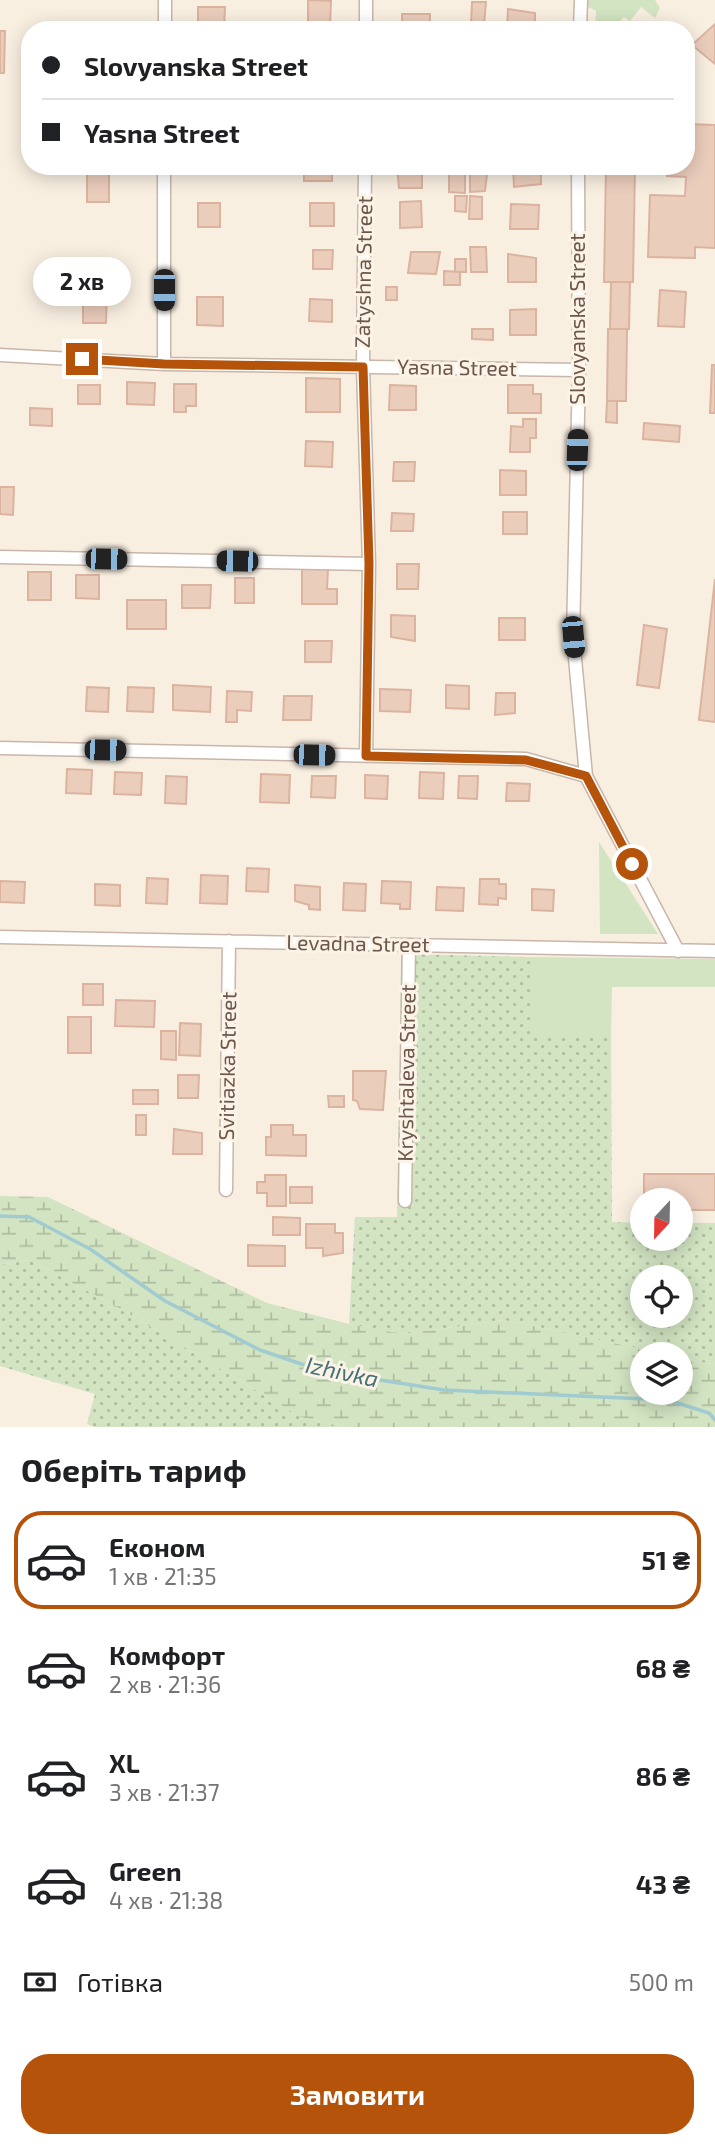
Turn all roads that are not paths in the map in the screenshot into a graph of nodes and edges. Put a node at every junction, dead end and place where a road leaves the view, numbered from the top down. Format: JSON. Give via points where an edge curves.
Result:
{"nodes":[{"id":1,"x":165,"y":0,"type":"edge"},
{"id":2,"x":366,"y":0,"type":"edge"},
{"id":3,"x":581,"y":0,"type":"edge"},
{"id":4,"x":165,"y":21,"type":"edge"},
{"id":5,"x":366,"y":21,"type":"edge"},
{"id":6,"x":580,"y":21,"type":"edge"},
{"id":7,"x":164,"y":175,"type":"edge"},
{"id":8,"x":365,"y":175,"type":"edge"},
{"id":9,"x":579,"y":175,"type":"edge"},
{"id":10,"x":0,"y":355,"type":"edge"},
{"id":11,"x":164,"y":364,"type":"junction"},
{"id":12,"x":363,"y":367,"type":"junction"},
{"id":13,"x":579,"y":370,"type":"junction"},
{"id":14,"x":0,"y":557,"type":"edge"},
{"id":15,"x":369,"y":564,"type":"junction"},
{"id":16,"x":0,"y":748,"type":"edge"},
{"id":17,"x":366,"y":756,"type":"junction"},
{"id":18,"x":586,"y":776,"type":"junction"},
{"id":19,"x":0,"y":937,"type":"edge"},
{"id":20,"x":229,"y":942,"type":"junction"},
{"id":21,"x":409,"y":945,"type":"junction"},
{"id":22,"x":678,"y":951,"type":"junction"},
{"id":23,"x":715,"y":951,"type":"edge"},
{"id":24,"x":226,"y":1190,"type":"dead end"},
{"id":25,"x":405,"y":1201,"type":"dead end"}],
"edges":[{"from":1,"to":4,"type":"street"},
{"from":2,"to":5,"type":"street"},
{"from":3,"to":6,"type":"street"},
{"from":7,"to":11,"type":"street"},
{"from":8,"to":12,"type":"street","name":"Zatyshna Street"},
{"from":9,"to":13,"type":"street","name":"Slovyanska Street"},
{"from":10,"to":11,"type":"street","name":"Yasna Street"},
{"from":11,"to":12,"type":"street","name":"Yasna Street"},
{"from":12,"to":13,"type":"street","name":"Yasna Street"},
{"from":12,"to":15,"type":"street","name":"Zatyshna Street"},
{"from":13,"to":18,"type":"street","name":"Slovyanska Street","via":[[573,637]]},
{"from":14,"to":15,"type":"street"},
{"from":15,"to":17,"type":"street","name":"Zatyshna Street"},
{"from":16,"to":17,"type":"street"},
{"from":17,"to":18,"type":"street","via":[[526,760]]},
{"from":18,"to":22,"type":"street","name":"Slovyanska Street"},
{"from":19,"to":20,"type":"street","name":"Levadna Street"},
{"from":20,"to":21,"type":"street","name":"Levadna Street"},
{"from":20,"to":24,"type":"street","name":"Svitiazka Street"},
{"from":21,"to":22,"type":"street","name":"Levadna Street"},
{"from":21,"to":25,"type":"street","name":"Kryshtaleva Street"},
{"from":22,"to":23,"type":"street","name":"Levadna Street"}]}
